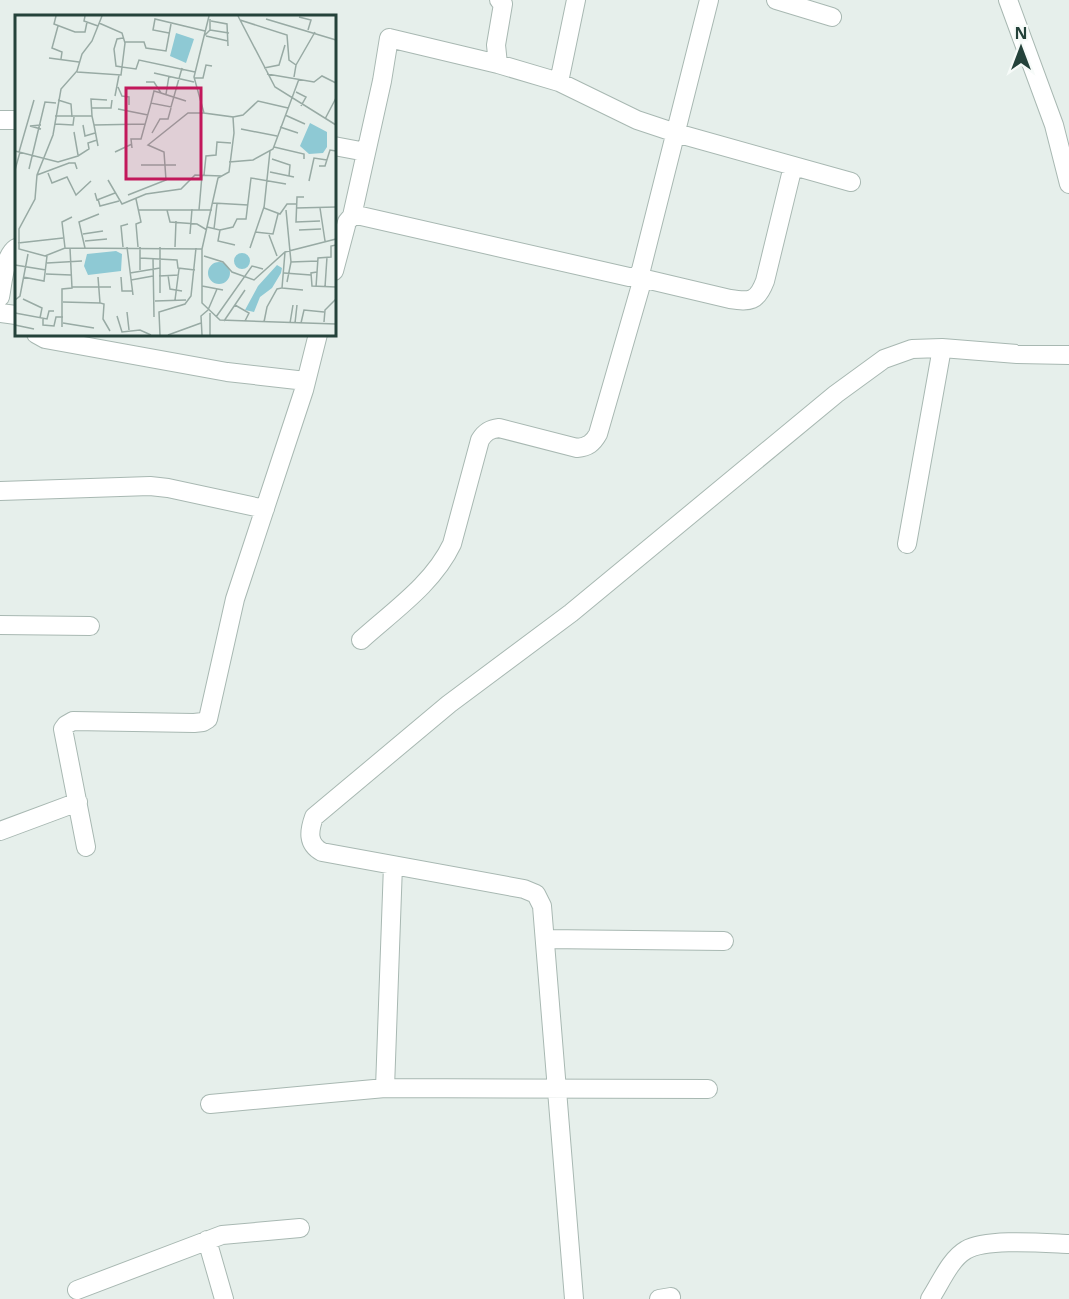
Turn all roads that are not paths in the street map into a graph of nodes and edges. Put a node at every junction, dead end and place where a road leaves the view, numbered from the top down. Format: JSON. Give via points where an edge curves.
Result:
{"nodes":[{"id":1,"x":576,"y":0,"type":"edge"},
{"id":2,"x":709,"y":0,"type":"edge"},
{"id":3,"x":776,"y":0,"type":"edge"},
{"id":4,"x":1008,"y":0,"type":"edge"},
{"id":5,"x":502,"y":1,"type":"edge"},
{"id":6,"x":832,"y":17,"type":"dead end"},
{"id":7,"x":498,"y":64,"type":"junction"},
{"id":8,"x":559,"y":82,"type":"junction"},
{"id":9,"x":676,"y":133,"type":"junction"},
{"id":10,"x":336,"y":146,"type":"edge"},
{"id":11,"x":366,"y":152,"type":"junction"},
{"id":12,"x":792,"y":166,"type":"junction"},
{"id":13,"x":851,"y":182,"type":"dead end"},
{"id":14,"x":1069,"y":184,"type":"edge"},
{"id":15,"x":352,"y":216,"type":"junction"},
{"id":16,"x":15,"y":249,"type":"edge"},
{"id":17,"x":336,"y":263,"type":"edge"},
{"id":18,"x":640,"y":278,"type":"junction"},
{"id":19,"x":0,"y":297,"type":"edge"},
{"id":20,"x":0,"y":313,"type":"edge"},
{"id":21,"x":15,"y":315,"type":"edge"},
{"id":22,"x":40,"y":336,"type":"edge"},
{"id":23,"x":317,"y":336,"type":"edge"},
{"id":24,"x":942,"y":348,"type":"junction"},
{"id":25,"x":1069,"y":355,"type":"edge"},
{"id":26,"x":306,"y":381,"type":"junction"},
{"id":27,"x":0,"y":491,"type":"edge"},
{"id":28,"x":265,"y":509,"type":"junction"},
{"id":29,"x":907,"y":544,"type":"dead end"},
{"id":30,"x":0,"y":625,"type":"edge"},
{"id":31,"x":90,"y":626,"type":"dead end"},
{"id":32,"x":360,"y":640,"type":"dead end"},
{"id":33,"x":78,"y":802,"type":"junction"},
{"id":34,"x":0,"y":831,"type":"edge"},
{"id":35,"x":86,"y":847,"type":"dead end"},
{"id":36,"x":393,"y":865,"type":"junction"},
{"id":37,"x":545,"y":939,"type":"junction"},
{"id":38,"x":724,"y":941,"type":"dead end"},
{"id":39,"x":557,"y":1087,"type":"junction"},
{"id":40,"x":386,"y":1088,"type":"junction"},
{"id":41,"x":708,"y":1089,"type":"dead end"},
{"id":42,"x":210,"y":1104,"type":"dead end"},
{"id":43,"x":300,"y":1228,"type":"dead end"},
{"id":44,"x":207,"y":1240,"type":"junction"},
{"id":45,"x":1069,"y":1244,"type":"edge"},
{"id":46,"x":77,"y":1290,"type":"dead end"},
{"id":47,"x":224,"y":1299,"type":"edge"},
{"id":48,"x":574,"y":1299,"type":"edge"},
{"id":49,"x":930,"y":1299,"type":"edge"}],
"edges":[{"from":1,"to":8,"type":"street"},
{"from":2,"to":9,"type":"street"},
{"from":3,"to":6,"type":"street"},
{"from":4,"to":14,"type":"street","via":[[1054,125]]},
{"from":5,"to":7,"type":"street","via":[[496,45]]},
{"from":7,"to":8,"type":"street"},
{"from":7,"to":11,"type":"street","via":[[389,38]]},
{"from":8,"to":9,"type":"street","via":[[637,120]]},
{"from":9,"to":12,"type":"street"},
{"from":9,"to":18,"type":"street"},
{"from":10,"to":11,"type":"street"},
{"from":11,"to":15,"type":"street"},
{"from":12,"to":13,"type":"street"},
{"from":12,"to":18,"type":"street","via":[[765,282],[753,300],[730,299]]},
{"from":15,"to":17,"type":"street"},
{"from":15,"to":18,"type":"street"},
{"from":16,"to":19,"type":"street","via":[[9,257]]},
{"from":18,"to":32,"type":"street","via":[[602,423],[593,443],[577,448],[499,428],[484,434],[445,559],[435,574]]},
{"from":20,"to":21,"type":"street"},
{"from":22,"to":26,"type":"street","via":[[228,372]]},
{"from":23,"to":26,"type":"street"},
{"from":24,"to":25,"type":"street"},
{"from":24,"to":29,"type":"street"},
{"from":24,"to":36,"type":"street","via":[[912,349],[884,359],[836,394],[571,613],[449,704],[314,817],[310,839],[314,848]]},
{"from":26,"to":28,"type":"street"},
{"from":27,"to":28,"type":"street","via":[[150,486]]},
{"from":28,"to":33,"type":"street","via":[[235,600],[208,719],[194,723],[73,721],[66,725],[63,735]]},
{"from":30,"to":31,"type":"street"},
{"from":33,"to":34,"type":"street"},
{"from":33,"to":35,"type":"street"},
{"from":36,"to":37,"type":"street","via":[[536,894],[542,906]]},
{"from":36,"to":40,"type":"street"},
{"from":37,"to":38,"type":"street"},
{"from":37,"to":39,"type":"street"},
{"from":39,"to":40,"type":"street"},
{"from":39,"to":41,"type":"street"},
{"from":39,"to":48,"type":"street"},
{"from":40,"to":42,"type":"street"},
{"from":43,"to":44,"type":"street","via":[[222,1235]]},
{"from":44,"to":46,"type":"street"},
{"from":44,"to":47,"type":"street"},
{"from":45,"to":49,"type":"street","via":[[1006,1243],[966,1250],[954,1260]]}]}
